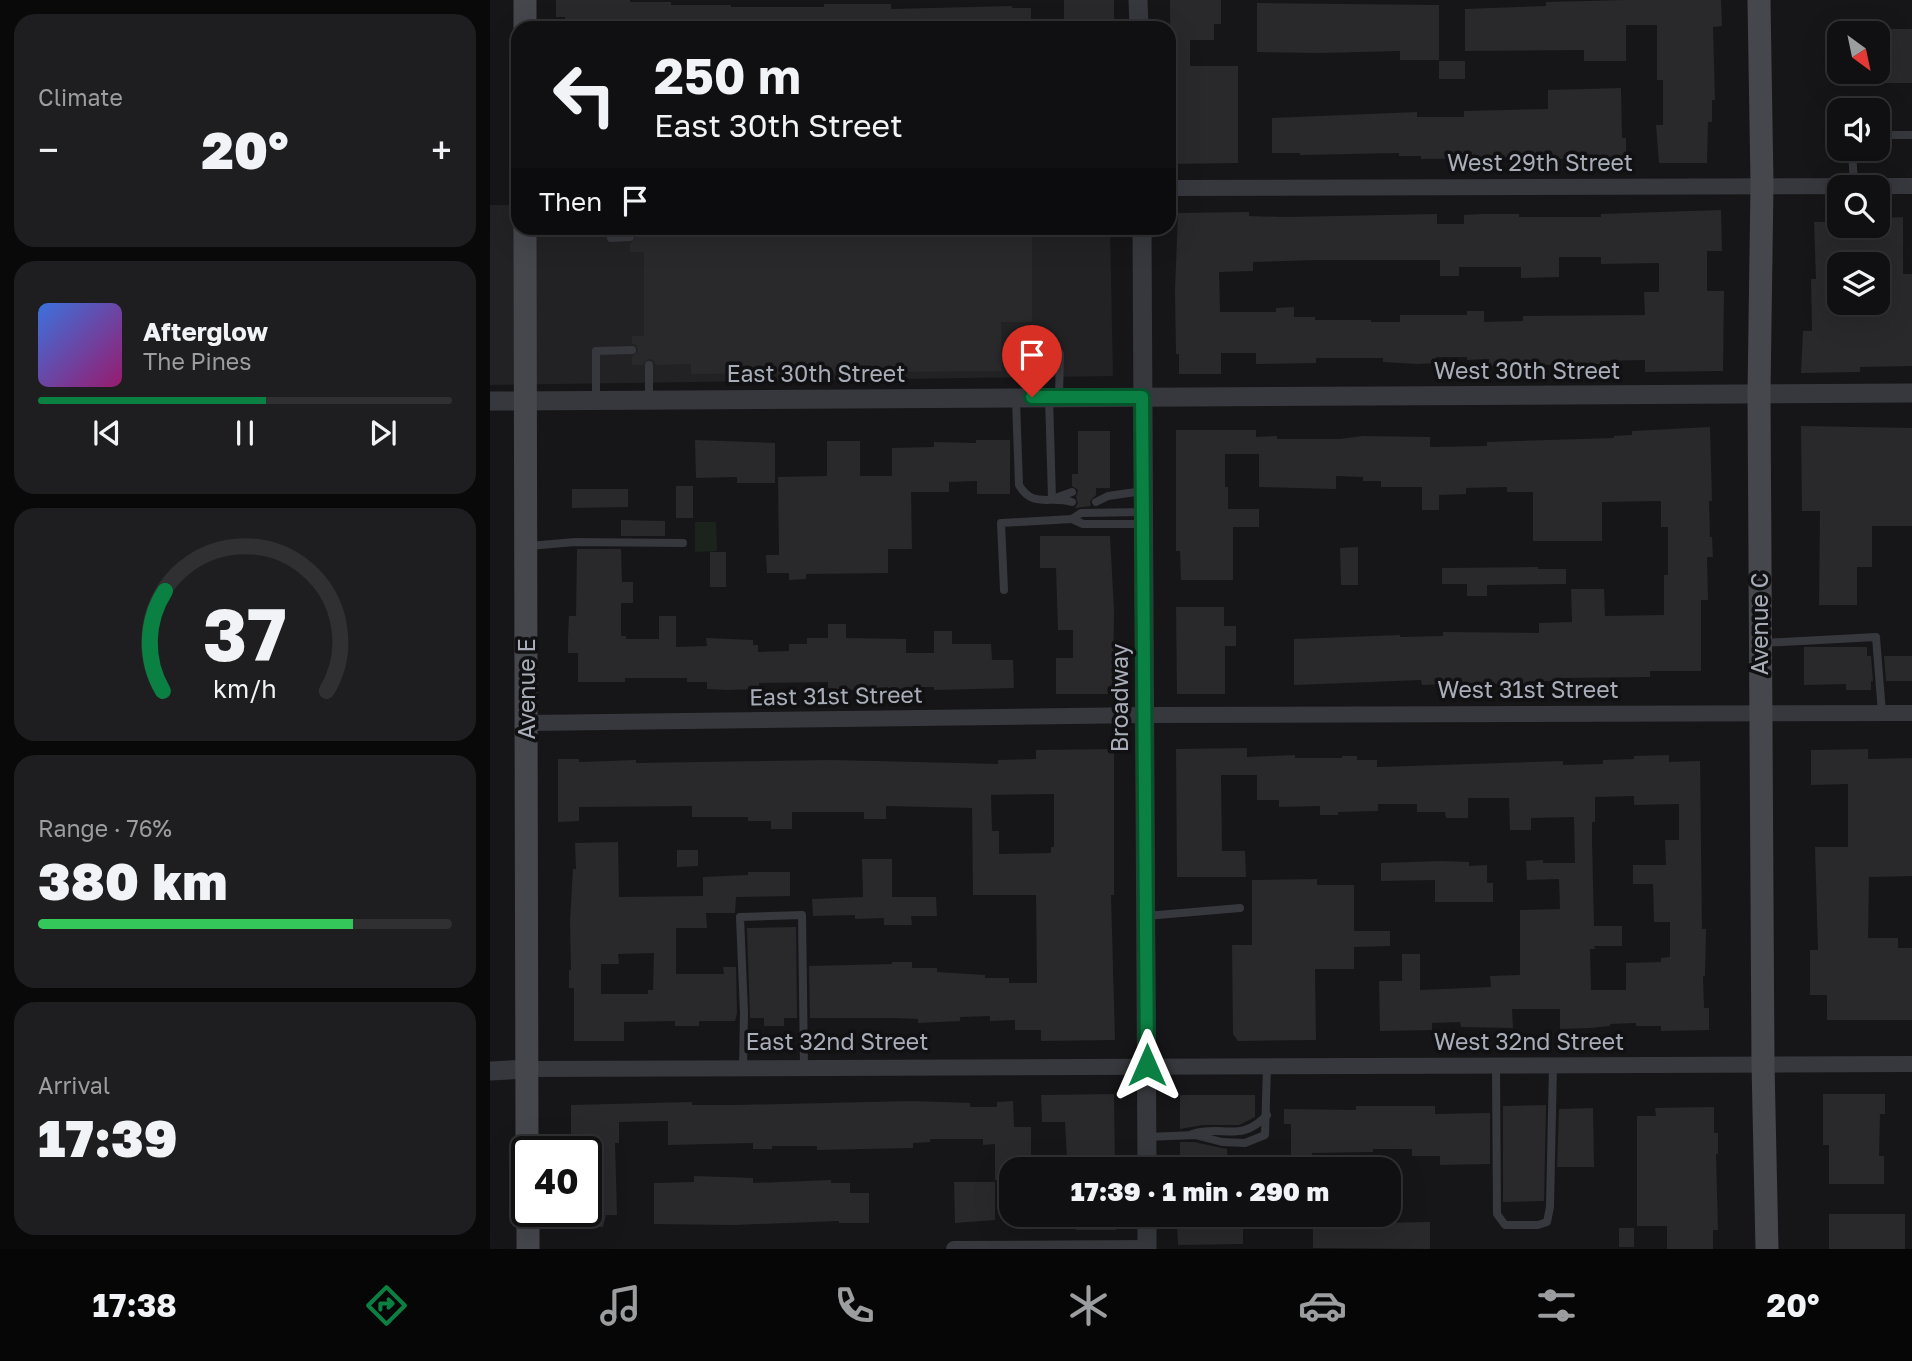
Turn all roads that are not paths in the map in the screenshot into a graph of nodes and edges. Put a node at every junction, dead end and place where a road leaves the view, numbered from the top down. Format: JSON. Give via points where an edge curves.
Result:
{"nodes":[{"id":1,"x":525,"y":0,"type":"edge"},
{"id":2,"x":1139,"y":0,"type":"edge"},
{"id":3,"x":1759,"y":0,"type":"edge"},
{"id":4,"x":525,"y":21,"type":"edge"},
{"id":5,"x":1139,"y":21,"type":"edge"},
{"id":6,"x":1890,"y":135,"type":"edge"},
{"id":7,"x":1912,"y":135,"type":"edge"},
{"id":8,"x":1762,"y":184,"type":"junction"},
{"id":9,"x":1827,"y":185,"type":"edge"},
{"id":10,"x":1890,"y":186,"type":"edge"},
{"id":11,"x":1912,"y":186,"type":"edge"},
{"id":12,"x":1176,"y":188,"type":"edge"},
{"id":13,"x":525,"y":235,"type":"edge"},
{"id":14,"x":611,"y":235,"type":"edge"},
{"id":15,"x":1142,"y":235,"type":"edge"},
{"id":16,"x":630,"y":237,"type":"dead end"},
{"id":17,"x":632,"y":350,"type":"dead end"},
{"id":18,"x":1018,"y":354,"type":"dead end"},
{"id":19,"x":649,"y":365,"type":"dead end"},
{"id":20,"x":1912,"y":393,"type":"edge"},
{"id":21,"x":1759,"y":394,"type":"junction"},
{"id":22,"x":1016,"y":397,"type":"junction"},
{"id":23,"x":1054,"y":397,"type":"junction"},
{"id":24,"x":1142,"y":397,"type":"junction"},
{"id":25,"x":596,"y":399,"type":"junction"},
{"id":26,"x":649,"y":399,"type":"junction"},
{"id":27,"x":525,"y":400,"type":"junction"},
{"id":28,"x":490,"y":401,"type":"edge"},
{"id":29,"x":1143,"y":491,"type":"junction"},
{"id":30,"x":1072,"y":492,"type":"dead end"},
{"id":31,"x":1096,"y":492,"type":"dead end"},
{"id":32,"x":1108,"y":496,"type":"junction"},
{"id":33,"x":1055,"y":498,"type":"junction"},
{"id":34,"x":1072,"y":502,"type":"dead end"},
{"id":35,"x":1096,"y":502,"type":"dead end"},
{"id":36,"x":1143,"y":518,"type":"junction"},
{"id":37,"x":683,"y":543,"type":"dead end"},
{"id":38,"x":526,"y":546,"type":"junction"},
{"id":39,"x":1004,"y":590,"type":"dead end"},
{"id":40,"x":1761,"y":643,"type":"junction"},
{"id":41,"x":1761,"y":712,"type":"junction"},
{"id":42,"x":1882,"y":713,"type":"junction"},
{"id":43,"x":1912,"y":713,"type":"edge"},
{"id":44,"x":1144,"y":715,"type":"junction"},
{"id":45,"x":528,"y":723,"type":"junction"},
{"id":46,"x":1240,"y":908,"type":"dead end"},
{"id":47,"x":1146,"y":916,"type":"junction"},
{"id":48,"x":1763,"y":1064,"type":"junction"},
{"id":49,"x":1912,"y":1064,"type":"edge"},
{"id":50,"x":1147,"y":1065,"type":"junction"},
{"id":51,"x":1267,"y":1065,"type":"junction"},
{"id":52,"x":1496,"y":1065,"type":"junction"},
{"id":53,"x":1553,"y":1065,"type":"junction"},
{"id":54,"x":743,"y":1067,"type":"junction"},
{"id":55,"x":804,"y":1067,"type":"junction"},
{"id":56,"x":490,"y":1069,"type":"edge"},
{"id":57,"x":527,"y":1069,"type":"junction"},
{"id":58,"x":1267,"y":1115,"type":"junction"},
{"id":59,"x":1189,"y":1135,"type":"junction"},
{"id":60,"x":527,"y":1136,"type":"edge"},
{"id":61,"x":1147,"y":1137,"type":"junction"},
{"id":62,"x":1147,"y":1157,"type":"edge"},
{"id":63,"x":528,"y":1227,"type":"edge"},
{"id":64,"x":1147,"y":1227,"type":"edge"},
{"id":65,"x":1147,"y":1248,"type":"edge"},
{"id":66,"x":528,"y":1249,"type":"edge"},
{"id":67,"x":954,"y":1249,"type":"edge"},
{"id":68,"x":1767,"y":1249,"type":"edge"}],
"edges":[{"from":1,"to":4,"type":"main road"},
{"from":2,"to":5,"type":"street"},
{"from":3,"to":8,"type":"main road","name":"Avenue C"},
{"from":6,"to":7,"type":"lane"},
{"from":8,"to":9,"type":"street","name":"West 29th Street"},
{"from":8,"to":12,"type":"street","name":"West 29th Street"},
{"from":8,"to":21,"type":"main road","name":"Avenue C"},
{"from":10,"to":11,"type":"street","name":"West 29th Street"},
{"from":13,"to":27,"type":"main road","name":"Avenue E"},
{"from":14,"to":16,"type":"lane"},
{"from":15,"to":24,"type":"street","name":"Broadway"},
{"from":17,"to":25,"type":"lane","via":[[596,351]]},
{"from":18,"to":23,"type":"lane","via":[[1060,354]]},
{"from":19,"to":26,"type":"lane"},
{"from":20,"to":21,"type":"street","name":"West 30th Street"},
{"from":21,"to":24,"type":"street","name":"West 30th Street"},
{"from":21,"to":40,"type":"main road","name":"Avenue C"},
{"from":22,"to":23,"type":"street","name":"East 30th Street"},
{"from":22,"to":26,"type":"street","name":"East 30th Street"},
{"from":22,"to":33,"type":"lane","via":[[1019,485],[1035,500]]},
{"from":23,"to":24,"type":"street","name":"East 30th Street"},
{"from":23,"to":33,"type":"lane"},
{"from":24,"to":29,"type":"street","name":"Broadway"},
{"from":25,"to":26,"type":"street","name":"East 30th Street"},
{"from":25,"to":27,"type":"street","name":"East 30th Street"},
{"from":27,"to":28,"type":"street","name":"East 30th Street"},
{"from":27,"to":38,"type":"main road","name":"Avenue E"},
{"from":29,"to":32,"type":"lane"},
{"from":29,"to":36,"type":"street","name":"Broadway"},
{"from":30,"to":33,"type":"lane"},
{"from":31,"to":32,"type":"lane"},
{"from":32,"to":35,"type":"lane"},
{"from":33,"to":34,"type":"lane"},
{"from":36,"to":39,"type":"lane","via":[[1081,513],[1072,519],[1001,523]]},
{"from":36,"to":44,"type":"street","name":"Broadway"},
{"from":37,"to":38,"type":"lane"},
{"from":38,"to":45,"type":"main road","name":"Avenue E"},
{"from":40,"to":41,"type":"main road","name":"Avenue C"},
{"from":40,"to":42,"type":"lane","via":[[1876,637]]},
{"from":41,"to":42,"type":"street","name":"West 31st Street"},
{"from":41,"to":44,"type":"street","name":"West 31st Street"},
{"from":41,"to":48,"type":"main road","name":"Avenue C"},
{"from":42,"to":43,"type":"street","name":"West 31st Street"},
{"from":44,"to":45,"type":"street","name":"East 31st Street"},
{"from":44,"to":47,"type":"street","name":"Broadway"},
{"from":45,"to":57,"type":"main road","name":"Avenue E"},
{"from":46,"to":47,"type":"lane"},
{"from":47,"to":50,"type":"street","name":"Broadway"},
{"from":48,"to":49,"type":"street","name":"West 32nd Street"},
{"from":48,"to":53,"type":"street","name":"West 32nd Street"},
{"from":48,"to":68,"type":"main road","name":"Avenue C"},
{"from":50,"to":51,"type":"street","name":"West 32nd Street"},
{"from":50,"to":55,"type":"street","name":"East 32nd Street"},
{"from":50,"to":61,"type":"street","name":"Broadway"},
{"from":51,"to":52,"type":"street","name":"West 32nd Street"},
{"from":51,"to":58,"type":"lane"},
{"from":52,"to":53,"type":"street","name":"West 32nd Street"},
{"from":52,"to":53,"type":"lane","via":[[1497,1214],[1505,1225],[1547,1222]]},
{"from":54,"to":55,"type":"street","name":"East 32nd Street"},
{"from":54,"to":55,"type":"lane","via":[[740,917],[802,915]]},
{"from":54,"to":57,"type":"street","name":"East 32nd Street"},
{"from":56,"to":57,"type":"street","name":"East 32nd Street"},
{"from":57,"to":60,"type":"main road","name":"Avenue E"},
{"from":58,"to":59,"type":"lane","via":[[1248,1130]]},
{"from":58,"to":59,"type":"lane","via":[[1265,1135],[1245,1143]]},
{"from":59,"to":61,"type":"lane"},
{"from":61,"to":62,"type":"street","name":"Broadway"},
{"from":63,"to":66,"type":"main road"},
{"from":64,"to":65,"type":"street"},
{"from":65,"to":67,"type":"street"}]}
